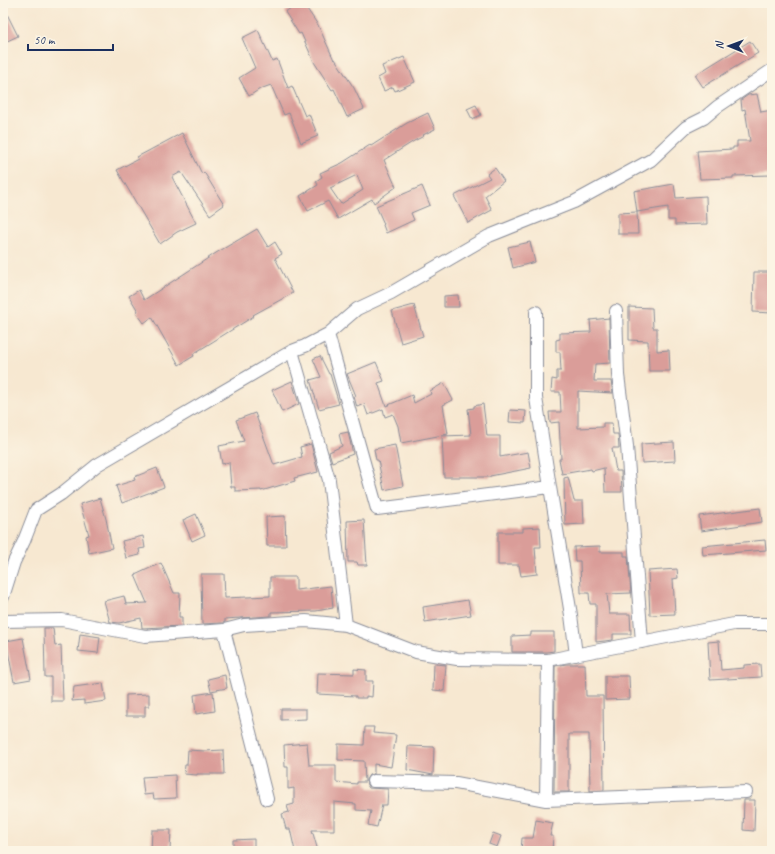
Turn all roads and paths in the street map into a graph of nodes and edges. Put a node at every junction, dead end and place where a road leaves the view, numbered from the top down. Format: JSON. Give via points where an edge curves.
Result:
{"nodes":[{"id":1,"x":772,"y":70,"type":"edge"},
{"id":2,"x":616,"y":311,"type":"dead end"},
{"id":3,"x":536,"y":312,"type":"dead end"},
{"id":4,"x":328,"y":334,"type":"junction"},
{"id":5,"x":292,"y":351,"type":"junction"},
{"id":6,"x":550,"y":487,"type":"junction"},
{"id":7,"x":3,"y":597,"type":"edge"},
{"id":8,"x":3,"y":621,"type":"edge"},
{"id":9,"x":772,"y":624,"type":"edge"},
{"id":10,"x":346,"y":625,"type":"junction"},
{"id":11,"x":224,"y":630,"type":"junction"},
{"id":12,"x":642,"y":642,"type":"junction"},
{"id":13,"x":576,"y":655,"type":"junction"},
{"id":14,"x":548,"y":660,"type":"junction"},
{"id":15,"x":373,"y":781,"type":"dead end"},
{"id":16,"x":746,"y":792,"type":"dead end"},
{"id":17,"x":267,"y":799,"type":"dead end"},
{"id":18,"x":546,"y":800,"type":"junction"}],
"edges":[{"from":1,"to":4,"type":"street","via":[[704,118],[686,127],[651,160],[574,202],[489,236],[391,293],[357,309]]},
{"from":2,"to":12,"type":"street","via":[[618,375],[627,446]]},
{"from":3,"to":6,"type":"street","via":[[536,398]]},
{"from":4,"to":5,"type":"street"},
{"from":4,"to":6,"type":"street","via":[[377,509]]},
{"from":5,"to":7,"type":"street","via":[[97,465],[36,510],[14,562]]},
{"from":5,"to":10,"type":"street","via":[[329,480]]},
{"from":6,"to":13,"type":"street"},
{"from":8,"to":11,"type":"street","via":[[62,620],[145,636]]},
{"from":9,"to":12,"type":"street","via":[[734,624]]},
{"from":10,"to":11,"type":"street","via":[[306,621],[244,625]]},
{"from":10,"to":14,"type":"street","via":[[416,652],[456,659]]},
{"from":11,"to":17,"type":"street"},
{"from":12,"to":13,"type":"street"},
{"from":13,"to":14,"type":"street"},
{"from":14,"to":18,"type":"street"},
{"from":15,"to":18,"type":"street","via":[[456,783]]},
{"from":16,"to":18,"type":"street"}]}
